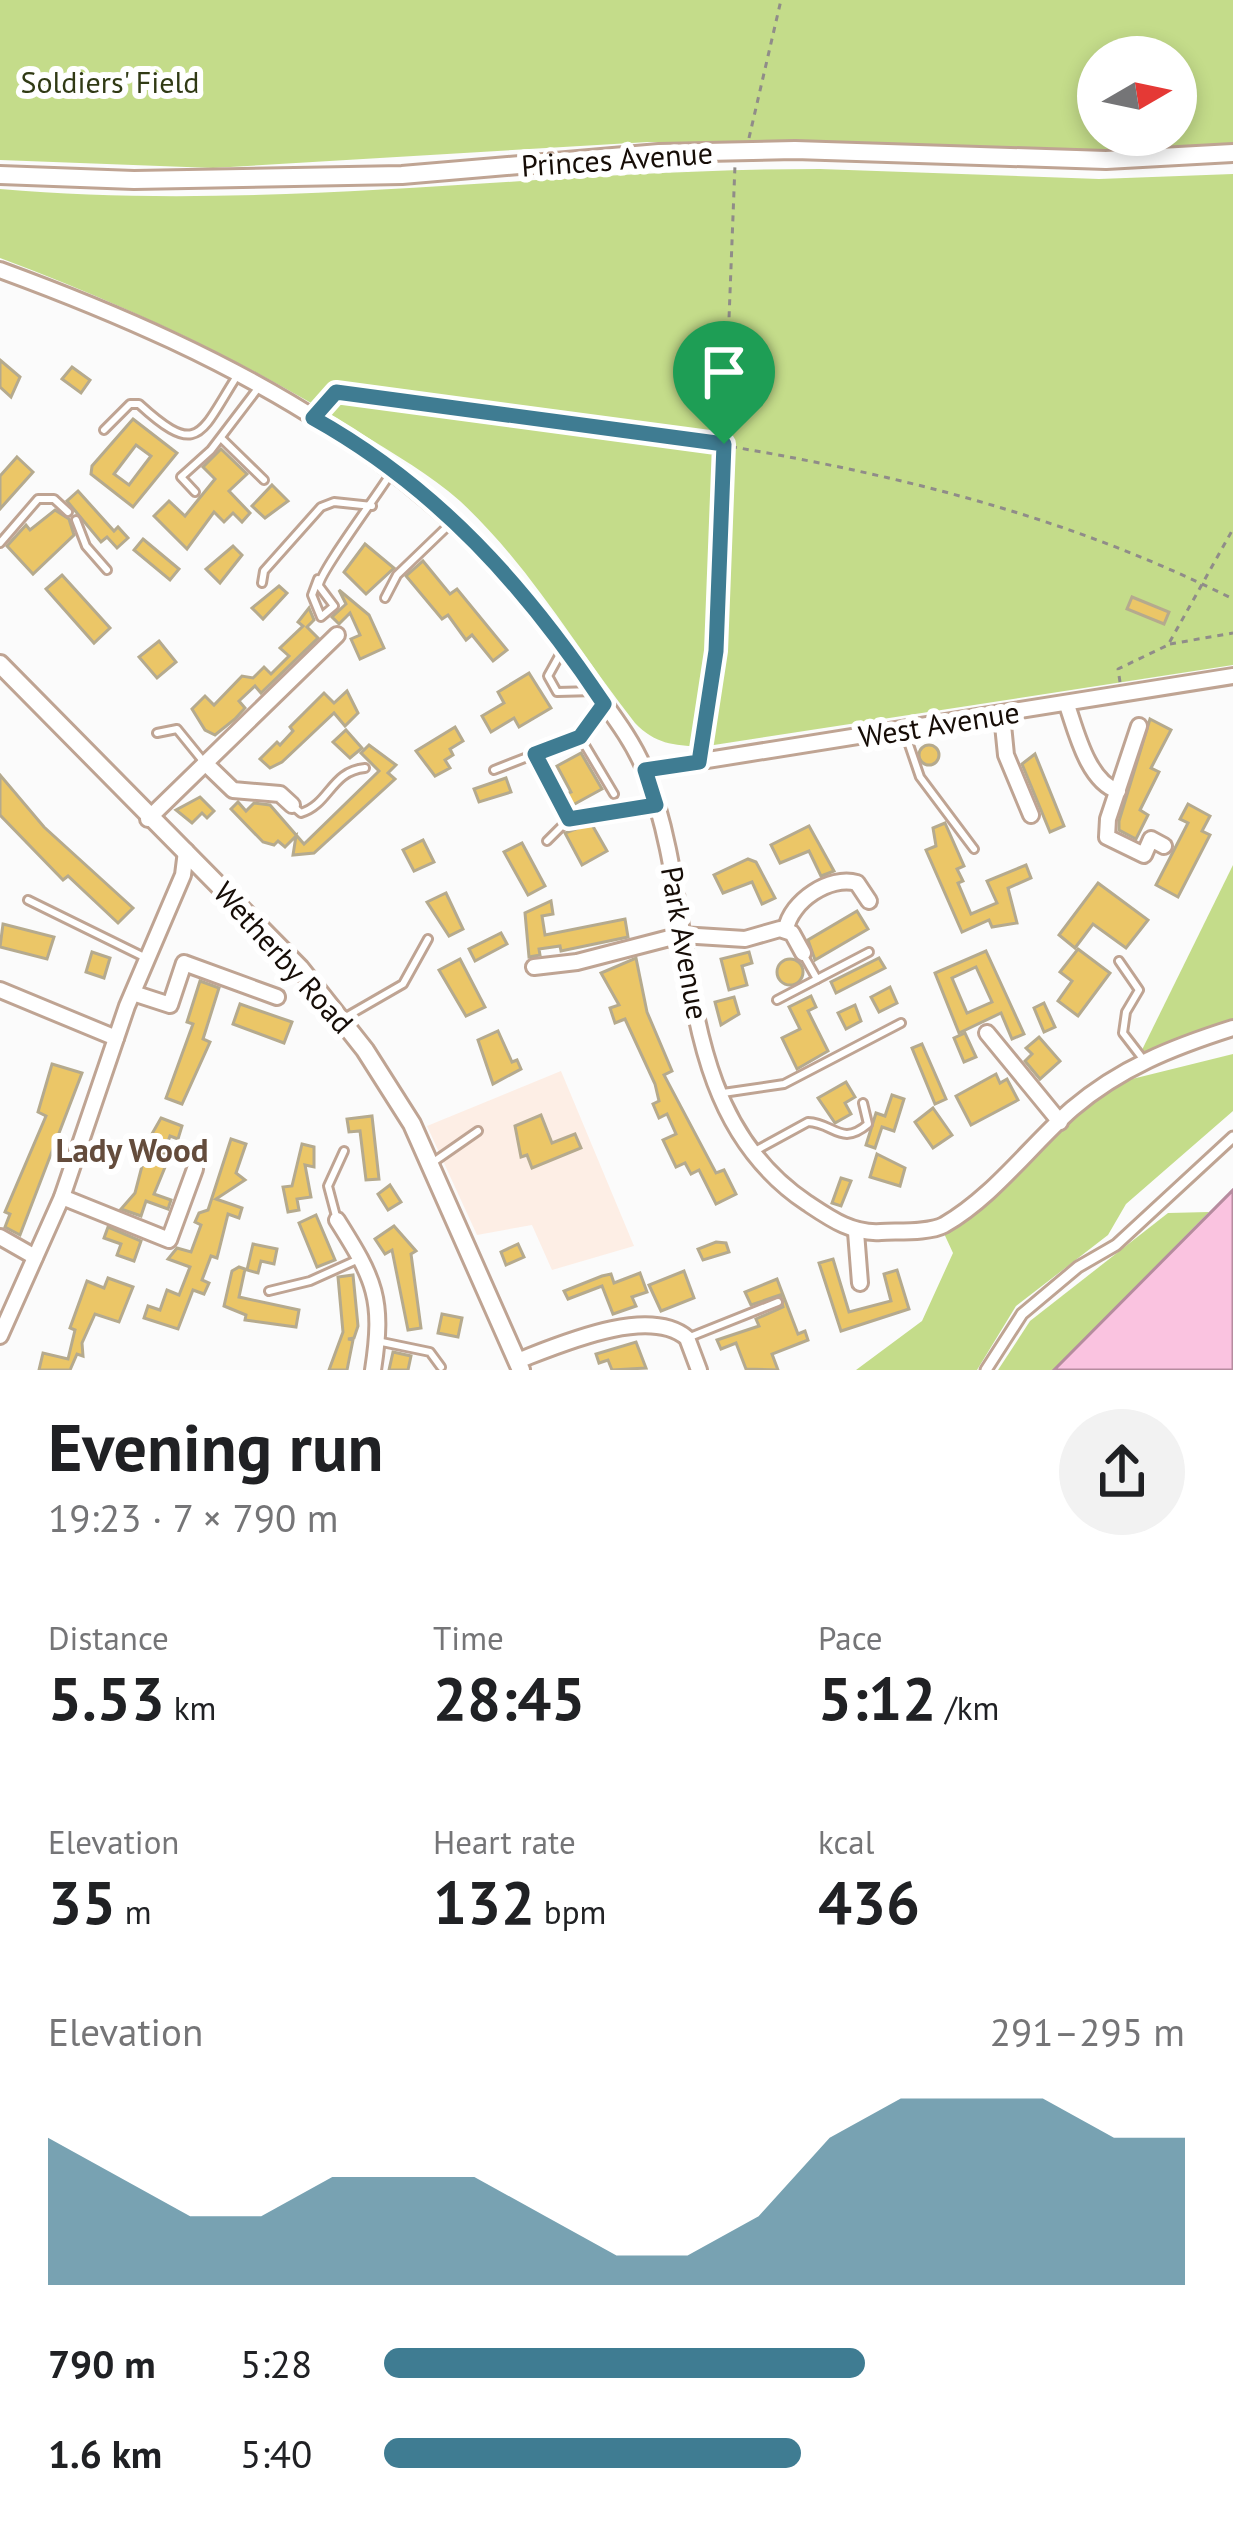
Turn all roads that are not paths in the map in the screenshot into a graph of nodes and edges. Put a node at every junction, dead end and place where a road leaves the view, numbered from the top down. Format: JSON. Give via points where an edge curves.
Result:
{"nodes":[{"id":1,"x":1233,"y":153,"type":"edge"},
{"id":2,"x":0,"y":175,"type":"edge"},
{"id":3,"x":0,"y":270,"type":"edge"},
{"id":4,"x":237,"y":376,"type":"junction"},
{"id":5,"x":259,"y":387,"type":"junction"},
{"id":6,"x":104,"y":430,"type":"dead end"},
{"id":7,"x":221,"y":438,"type":"junction"},
{"id":8,"x":393,"y":470,"type":"junction"},
{"id":9,"x":264,"y":480,"type":"dead end"},
{"id":10,"x":195,"y":492,"type":"dead end"},
{"id":11,"x":372,"y":506,"type":"junction"},
{"id":12,"x":68,"y":512,"type":"dead end"},
{"id":13,"x":454,"y":519,"type":"junction"},
{"id":14,"x":76,"y":520,"type":"dead end"},
{"id":15,"x":0,"y":543,"type":"edge"},
{"id":16,"x":106,"y":570,"type":"dead end"},
{"id":17,"x":318,"y":579,"type":"junction"},
{"id":18,"x":262,"y":583,"type":"dead end"},
{"id":19,"x":385,"y":598,"type":"dead end"},
{"id":20,"x":337,"y":635,"type":"dead end"},
{"id":21,"x":566,"y":646,"type":"junction"},
{"id":22,"x":0,"y":664,"type":"edge"},
{"id":23,"x":1233,"y":676,"type":"edge"},
{"id":24,"x":600,"y":698,"type":"junction"},
{"id":25,"x":1067,"y":705,"type":"junction"},
{"id":26,"x":1002,"y":715,"type":"junction"},
{"id":27,"x":1139,"y":727,"type":"dead end"},
{"id":28,"x":904,"y":730,"type":"junction"},
{"id":29,"x":157,"y":733,"type":"dead end"},
{"id":30,"x":580,"y":737,"type":"junction"},
{"id":31,"x":535,"y":754,"type":"junction"},
{"id":32,"x":206,"y":764,"type":"junction"},
{"id":33,"x":365,"y":768,"type":"dead end"},
{"id":34,"x":494,"y":770,"type":"dead end"},
{"id":35,"x":645,"y":770,"type":"junction"},
{"id":36,"x":1118,"y":791,"type":"junction"},
{"id":37,"x":614,"y":794,"type":"dead end"},
{"id":38,"x":656,"y":805,"type":"junction"},
{"id":39,"x":292,"y":806,"type":"joint"},
{"id":40,"x":1031,"y":815,"type":"dead end"},
{"id":41,"x":148,"y":819,"type":"junction"},
{"id":42,"x":569,"y":819,"type":"junction"},
{"id":43,"x":547,"y":841,"type":"dead end"},
{"id":44,"x":1164,"y":846,"type":"dead end"},
{"id":45,"x":974,"y":849,"type":"dead end"},
{"id":46,"x":186,"y":851,"type":"junction"},
{"id":47,"x":28,"y":900,"type":"dead end"},
{"id":48,"x":869,"y":901,"type":"dead end"},
{"id":49,"x":786,"y":929,"type":"junction"},
{"id":50,"x":681,"y":935,"type":"junction"},
{"id":51,"x":428,"y":939,"type":"dead end"},
{"id":52,"x":869,"y":952,"type":"dead end"},
{"id":53,"x":803,"y":953,"type":"joint"},
{"id":54,"x":147,"y":959,"type":"junction"},
{"id":55,"x":1119,"y":961,"type":"dead end"},
{"id":56,"x":534,"y":967,"type":"dead end"},
{"id":57,"x":817,"y":979,"type":"junction"},
{"id":58,"x":0,"y":990,"type":"edge"},
{"id":59,"x":133,"y":993,"type":"junction"},
{"id":60,"x":277,"y":997,"type":"dead end"},
{"id":61,"x":778,"y":1000,"type":"dead end"},
{"id":62,"x":341,"y":1020,"type":"junction"},
{"id":63,"x":901,"y":1023,"type":"dead end"},
{"id":64,"x":1233,"y":1028,"type":"edge"},
{"id":65,"x":987,"y":1034,"type":"dead end"},
{"id":66,"x":116,"y":1038,"type":"junction"},
{"id":67,"x":1143,"y":1059,"type":"junction"},
{"id":68,"x":720,"y":1094,"type":"junction"},
{"id":69,"x":863,"y":1103,"type":"dead end"},
{"id":70,"x":1060,"y":1123,"type":"junction"},
{"id":71,"x":478,"y":1131,"type":"dead end"},
{"id":72,"x":1233,"y":1137,"type":"edge"},
{"id":73,"x":344,"y":1151,"type":"dead end"},
{"id":74,"x":752,"y":1153,"type":"junction"},
{"id":75,"x":430,"y":1164,"type":"junction"},
{"id":76,"x":195,"y":1169,"type":"dead end"},
{"id":77,"x":62,"y":1197,"type":"junction"},
{"id":78,"x":337,"y":1220,"type":"joint"},
{"id":79,"x":856,"y":1232,"type":"junction"},
{"id":80,"x":0,"y":1237,"type":"edge"},
{"id":81,"x":35,"y":1257,"type":"junction"},
{"id":82,"x":361,"y":1258,"type":"junction"},
{"id":83,"x":860,"y":1283,"type":"dead end"},
{"id":84,"x":268,"y":1291,"type":"dead end"},
{"id":85,"x":778,"y":1302,"type":"dead end"},
{"id":86,"x":0,"y":1336,"type":"edge"},
{"id":87,"x":687,"y":1338,"type":"junction"},
{"id":88,"x":377,"y":1341,"type":"junction"},
{"id":89,"x":519,"y":1365,"type":"edge"},
{"id":90,"x":441,"y":1366,"type":"dead end"},
{"id":91,"x":373,"y":1370,"type":"edge"},
{"id":92,"x":700,"y":1370,"type":"edge"},
{"id":93,"x":986,"y":1370,"type":"edge"}],
"edges":[{"from":1,"to":2,"type":"street","name":"Princes Avenue","via":[[1106,160],[740,151],[402,175]]},
{"from":3,"to":4,"type":"street","name":"Park Avenue"},
{"from":4,"to":5,"type":"street","name":"Park Avenue"},
{"from":4,"to":6,"type":"lane","via":[[191,436],[172,435],[139,404]]},
{"from":5,"to":7,"type":"lane"},
{"from":5,"to":8,"type":"street","name":"Park Avenue"},
{"from":7,"to":9,"type":"lane"},
{"from":7,"to":10,"type":"lane","via":[[181,477]]},
{"from":8,"to":11,"type":"lane"},
{"from":8,"to":13,"type":"street","name":"Park Avenue"},
{"from":11,"to":17,"type":"lane"},
{"from":11,"to":18,"type":"lane","via":[[321,507]]},
{"from":12,"to":15,"type":"lane","via":[[54,499],[38,499]]},
{"from":13,"to":19,"type":"lane","via":[[397,575]]},
{"from":13,"to":21,"type":"street","name":"Park Avenue"},
{"from":14,"to":16,"type":"lane"},
{"from":17,"to":17,"type":"lane","via":[[334,606],[321,617],[311,595]]},
{"from":20,"to":32,"type":"street"},
{"from":21,"to":24,"type":"street","name":"Park Avenue"},
{"from":21,"to":24,"type":"lane","via":[[550,664],[557,692]]},
{"from":22,"to":41,"type":"street","name":"Wetherby Road"},
{"from":23,"to":25,"type":"street","name":"West Avenue"},
{"from":24,"to":30,"type":"lane"},
{"from":24,"to":35,"type":"street","name":"Park Avenue"},
{"from":25,"to":26,"type":"street","name":"West Avenue"},
{"from":25,"to":36,"type":"street","via":[[1082,749]]},
{"from":26,"to":28,"type":"street","name":"West Avenue"},
{"from":26,"to":40,"type":"street","via":[[1006,755]]},
{"from":27,"to":36,"type":"street"},
{"from":28,"to":35,"type":"street","name":"West Avenue"},
{"from":28,"to":45,"type":"lane","via":[[920,777]]},
{"from":29,"to":32,"type":"lane","via":[[177,729]]},
{"from":30,"to":31,"type":"lane"},
{"from":30,"to":37,"type":"lane"},
{"from":31,"to":34,"type":"lane"},
{"from":31,"to":42,"type":"lane"},
{"from":32,"to":39,"type":"street","via":[[233,790],[280,794]]},
{"from":32,"to":41,"type":"street"},
{"from":33,"to":39,"type":"lane","via":[[341,773],[307,812]]},
{"from":35,"to":38,"type":"street","name":"Park Avenue"},
{"from":36,"to":44,"type":"street","via":[[1107,837],[1144,856],[1151,838]]},
{"from":38,"to":42,"type":"lane"},
{"from":38,"to":50,"type":"street","name":"Park Avenue"},
{"from":41,"to":46,"type":"street","name":"Wetherby Road"},
{"from":42,"to":43,"type":"lane"},
{"from":46,"to":54,"type":"street"},
{"from":46,"to":62,"type":"street","name":"Wetherby Road"},
{"from":47,"to":54,"type":"lane"},
{"from":48,"to":49,"type":"street","via":[[857,883],[835,881],[799,901]]},
{"from":49,"to":50,"type":"street","via":[[745,939]]},
{"from":49,"to":53,"type":"street"},
{"from":50,"to":56,"type":"street"},
{"from":50,"to":68,"type":"street","name":"Park Avenue"},
{"from":51,"to":62,"type":"lane","via":[[403,984]]},
{"from":52,"to":57,"type":"lane"},
{"from":53,"to":57,"type":"lane"},
{"from":54,"to":59,"type":"street"},
{"from":55,"to":67,"type":"lane","via":[[1139,990],[1124,1034]]},
{"from":57,"to":61,"type":"lane"},
{"from":58,"to":66,"type":"street"},
{"from":59,"to":60,"type":"street","via":[[170,1005],[184,963]]},
{"from":59,"to":66,"type":"street"},
{"from":62,"to":75,"type":"street","name":"Wetherby Road"},
{"from":63,"to":68,"type":"lane","via":[[784,1084]]},
{"from":64,"to":67,"type":"street"},
{"from":65,"to":70,"type":"street"},
{"from":66,"to":77,"type":"street"},
{"from":67,"to":70,"type":"street"},
{"from":68,"to":74,"type":"street","name":"Park Avenue"},
{"from":69,"to":74,"type":"lane","via":[[868,1124],[852,1135],[808,1122]]},
{"from":70,"to":79,"type":"street","via":[[941,1227]]},
{"from":71,"to":75,"type":"lane"},
{"from":72,"to":93,"type":"street","via":[[1116,1245],[1022,1314]]},
{"from":73,"to":78,"type":"lane","via":[[328,1186]]},
{"from":74,"to":79,"type":"street","name":"Park Avenue","via":[[793,1194]]},
{"from":75,"to":89,"type":"street","name":"Wetherby Road"},
{"from":76,"to":77,"type":"street","via":[[169,1240]]},
{"from":77,"to":81,"type":"street"},
{"from":78,"to":82,"type":"street"},
{"from":79,"to":83,"type":"street"},
{"from":80,"to":81,"type":"street"},
{"from":81,"to":86,"type":"street"},
{"from":82,"to":84,"type":"lane"},
{"from":82,"to":88,"type":"street","via":[[378,1294]]},
{"from":85,"to":87,"type":"lane"},
{"from":87,"to":89,"type":"street","via":[[671,1328],[619,1329]]},
{"from":87,"to":92,"type":"street"},
{"from":88,"to":90,"type":"lane","via":[[430,1352]]},
{"from":88,"to":91,"type":"street"}]}
